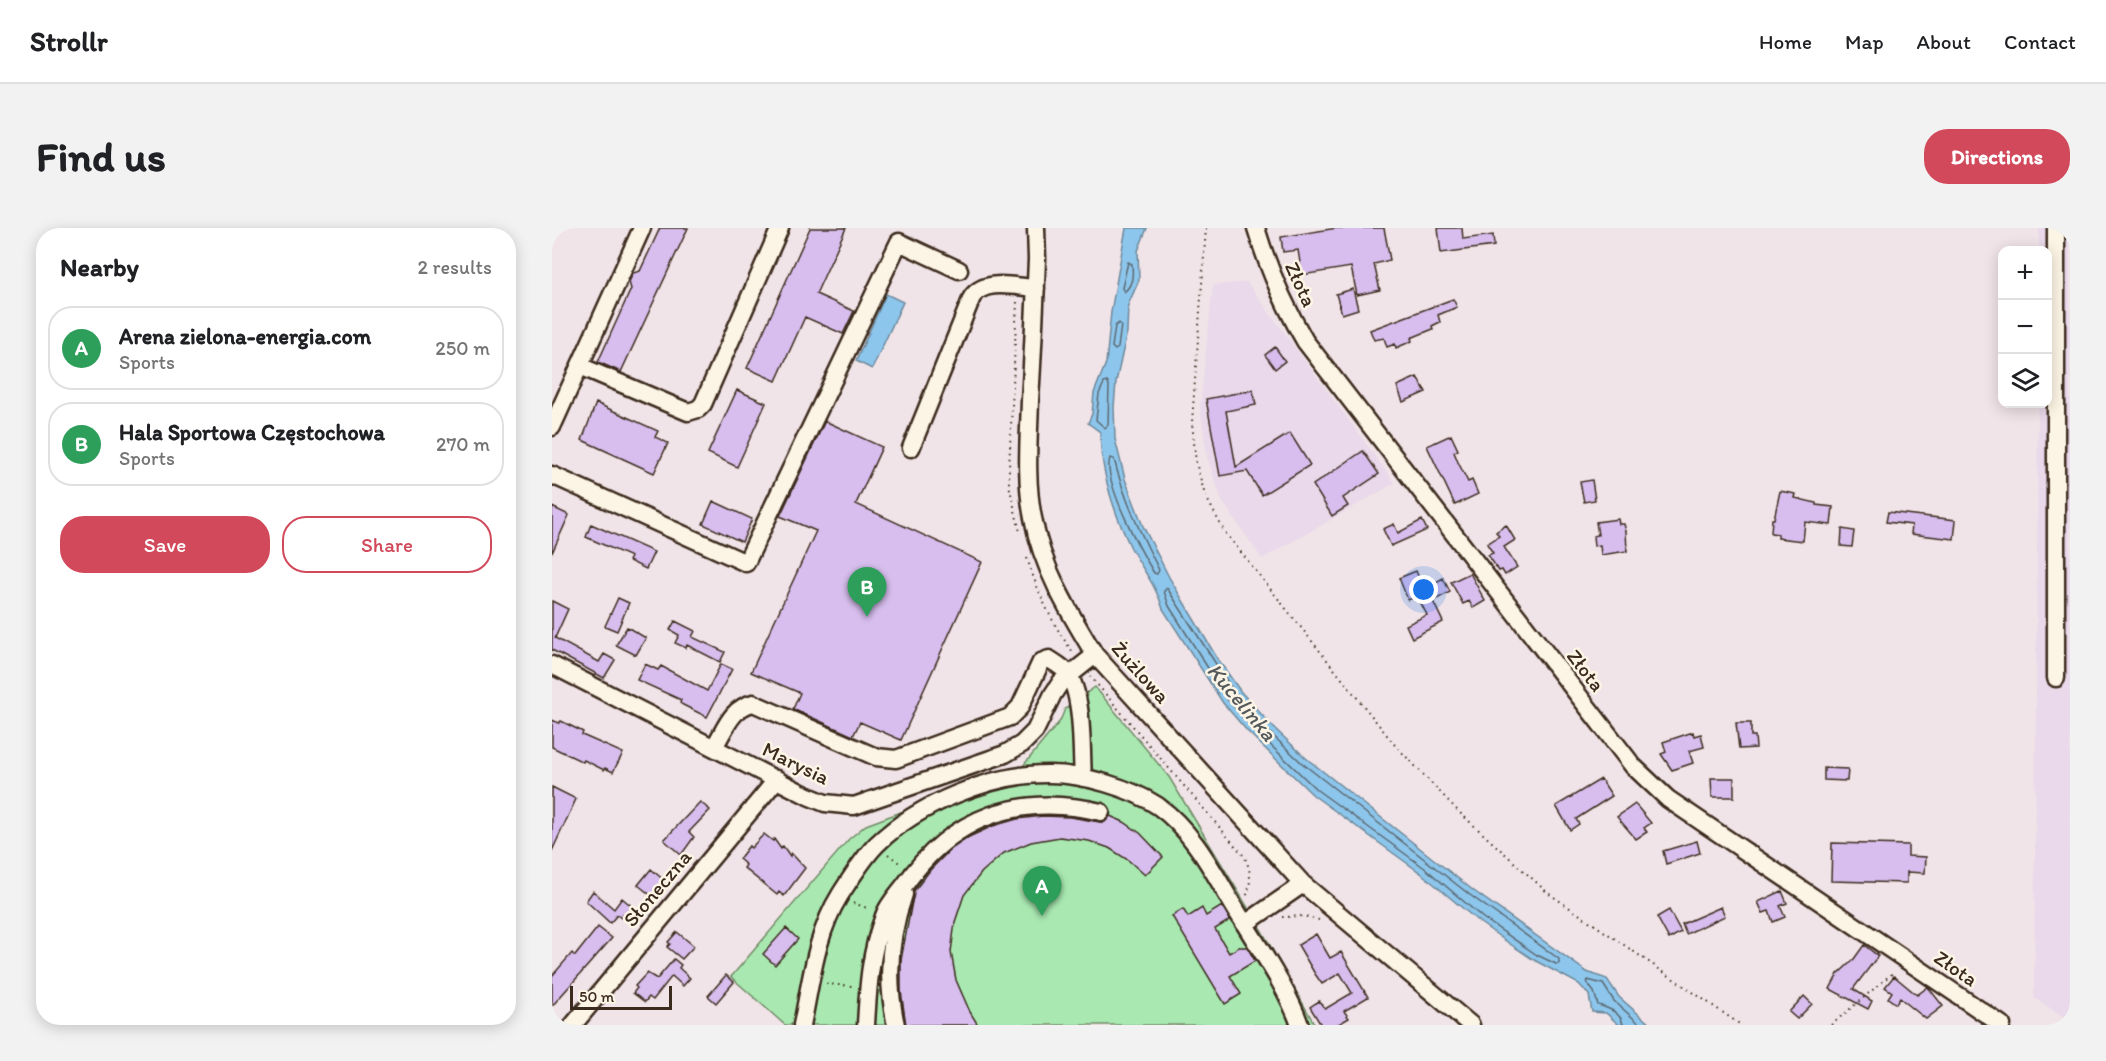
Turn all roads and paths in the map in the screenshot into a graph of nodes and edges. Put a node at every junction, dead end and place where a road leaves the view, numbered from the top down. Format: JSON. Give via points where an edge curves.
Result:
{"nodes":[{"id":1,"x":642,"y":228,"type":"edge"},
{"id":2,"x":780,"y":228,"type":"edge"},
{"id":3,"x":1036,"y":228,"type":"edge"},
{"id":4,"x":1206,"y":228,"type":"edge"},
{"id":5,"x":1256,"y":228,"type":"edge"},
{"id":6,"x":2056,"y":228,"type":"edge"},
{"id":7,"x":959,"y":270,"type":"dead end"},
{"id":8,"x":1035,"y":288,"type":"junction"},
{"id":9,"x":1018,"y":294,"type":"dead end"},
{"id":10,"x":2063,"y":358,"type":"edge"},
{"id":11,"x":580,"y":366,"type":"junction"},
{"id":12,"x":552,"y":428,"type":"edge"},
{"id":13,"x":911,"y":448,"type":"dead end"},
{"id":14,"x":552,"y":475,"type":"edge"},
{"id":15,"x":1020,"y":535,"type":"dead end"},
{"id":16,"x":1025,"y":550,"type":"dead end"},
{"id":17,"x":552,"y":665,"type":"edge"},
{"id":18,"x":1082,"y":665,"type":"junction"},
{"id":19,"x":2056,"y":678,"type":"dead end"},
{"id":20,"x":714,"y":747,"type":"junction"},
{"id":21,"x":1083,"y":778,"type":"junction"},
{"id":22,"x":777,"y":779,"type":"junction"},
{"id":23,"x":1101,"y":812,"type":"dead end"},
{"id":24,"x":877,"y":844,"type":"junction"},
{"id":25,"x":912,"y":874,"type":"junction"},
{"id":26,"x":1303,"y":884,"type":"junction"},
{"id":27,"x":839,"y":897,"type":"junction"},
{"id":28,"x":884,"y":914,"type":"junction"},
{"id":29,"x":1251,"y":920,"type":"junction"},
{"id":30,"x":1331,"y":925,"type":"dead end"},
{"id":31,"x":1907,"y":961,"type":"junction"},
{"id":32,"x":811,"y":982,"type":"junction"},
{"id":33,"x":867,"y":988,"type":"junction"},
{"id":34,"x":573,"y":1025,"type":"edge"},
{"id":35,"x":802,"y":1025,"type":"edge"},
{"id":36,"x":866,"y":1025,"type":"edge"},
{"id":37,"x":896,"y":1025,"type":"edge"},
{"id":38,"x":1300,"y":1025,"type":"edge"},
{"id":39,"x":1471,"y":1025,"type":"edge"},
{"id":40,"x":1741,"y":1025,"type":"edge"},
{"id":41,"x":1831,"y":1025,"type":"edge"},
{"id":42,"x":2002,"y":1025,"type":"edge"}],
"edges":[{"from":1,"to":11,"type":"street"},
{"from":2,"to":11,"type":"street","via":[[698,409],[688,412]]},
{"from":3,"to":8,"type":"street","name":"Żużlowa"},
{"from":4,"to":40,"type":"path","via":[[1192,423],[1196,464],[1205,495],[1224,531],[1394,744],[1459,812],[1548,893]]},
{"from":5,"to":31,"type":"street","name":"Złota","via":[[1265,260],[1305,341],[1633,766],[1668,799]]},
{"from":6,"to":10,"type":"street"},
{"from":7,"to":14,"type":"street","via":[[899,242],[746,563]]},
{"from":8,"to":13,"type":"street","via":[[993,285],[977,290]]},
{"from":8,"to":18,"type":"street","name":"Żużlowa","via":[[1028,464],[1033,518]]},
{"from":9,"to":15,"type":"path","via":[[1009,459]]},
{"from":10,"to":19,"type":"street"},
{"from":11,"to":12,"type":"street"},
{"from":16,"to":18,"type":"path","via":[[1053,620]]},
{"from":17,"to":20,"type":"street","name":"Marysia"},
{"from":18,"to":20,"type":"street","via":[[1064,669],[1044,660],[1020,707],[1010,717],[896,759],[876,757],[753,703],[736,710]]},
{"from":18,"to":21,"type":"street","via":[[1079,704]]},
{"from":18,"to":22,"type":"street","name":"Marysia","via":[[1061,682],[1035,731],[1005,754],[854,806],[825,803]]},
{"from":18,"to":26,"type":"street","name":"Żużlowa"},
{"from":18,"to":29,"type":"path","via":[[1244,856],[1250,873],[1246,898]]},
{"from":20,"to":22,"type":"street","name":"Marysia"},
{"from":21,"to":24,"type":"street","via":[[1051,773],[1016,776],[984,785],[926,809]]},
{"from":21,"to":29,"type":"street","via":[[1136,794],[1158,806],[1198,848]]},
{"from":22,"to":34,"type":"street","name":"Słoneczna"},
{"from":23,"to":25,"type":"street","via":[[1072,805],[1004,810],[964,827]]},
{"from":24,"to":25,"type":"path"},
{"from":24,"to":27,"type":"street"},
{"from":25,"to":28,"type":"street"},
{"from":25,"to":37,"type":"street","via":[[892,943],[889,988]]},
{"from":26,"to":29,"type":"street"},
{"from":26,"to":39,"type":"street","name":"Żużlowa"},
{"from":27,"to":28,"type":"path"},
{"from":27,"to":32,"type":"street","via":[[817,951]]},
{"from":28,"to":33,"type":"street"},
{"from":29,"to":30,"type":"path","via":[[1268,923],[1295,915]]},
{"from":29,"to":38,"type":"street"},
{"from":31,"to":41,"type":"path"},
{"from":31,"to":42,"type":"street","name":"Złota"},
{"from":32,"to":33,"type":"path"},
{"from":32,"to":35,"type":"street"},
{"from":33,"to":36,"type":"street"}]}
